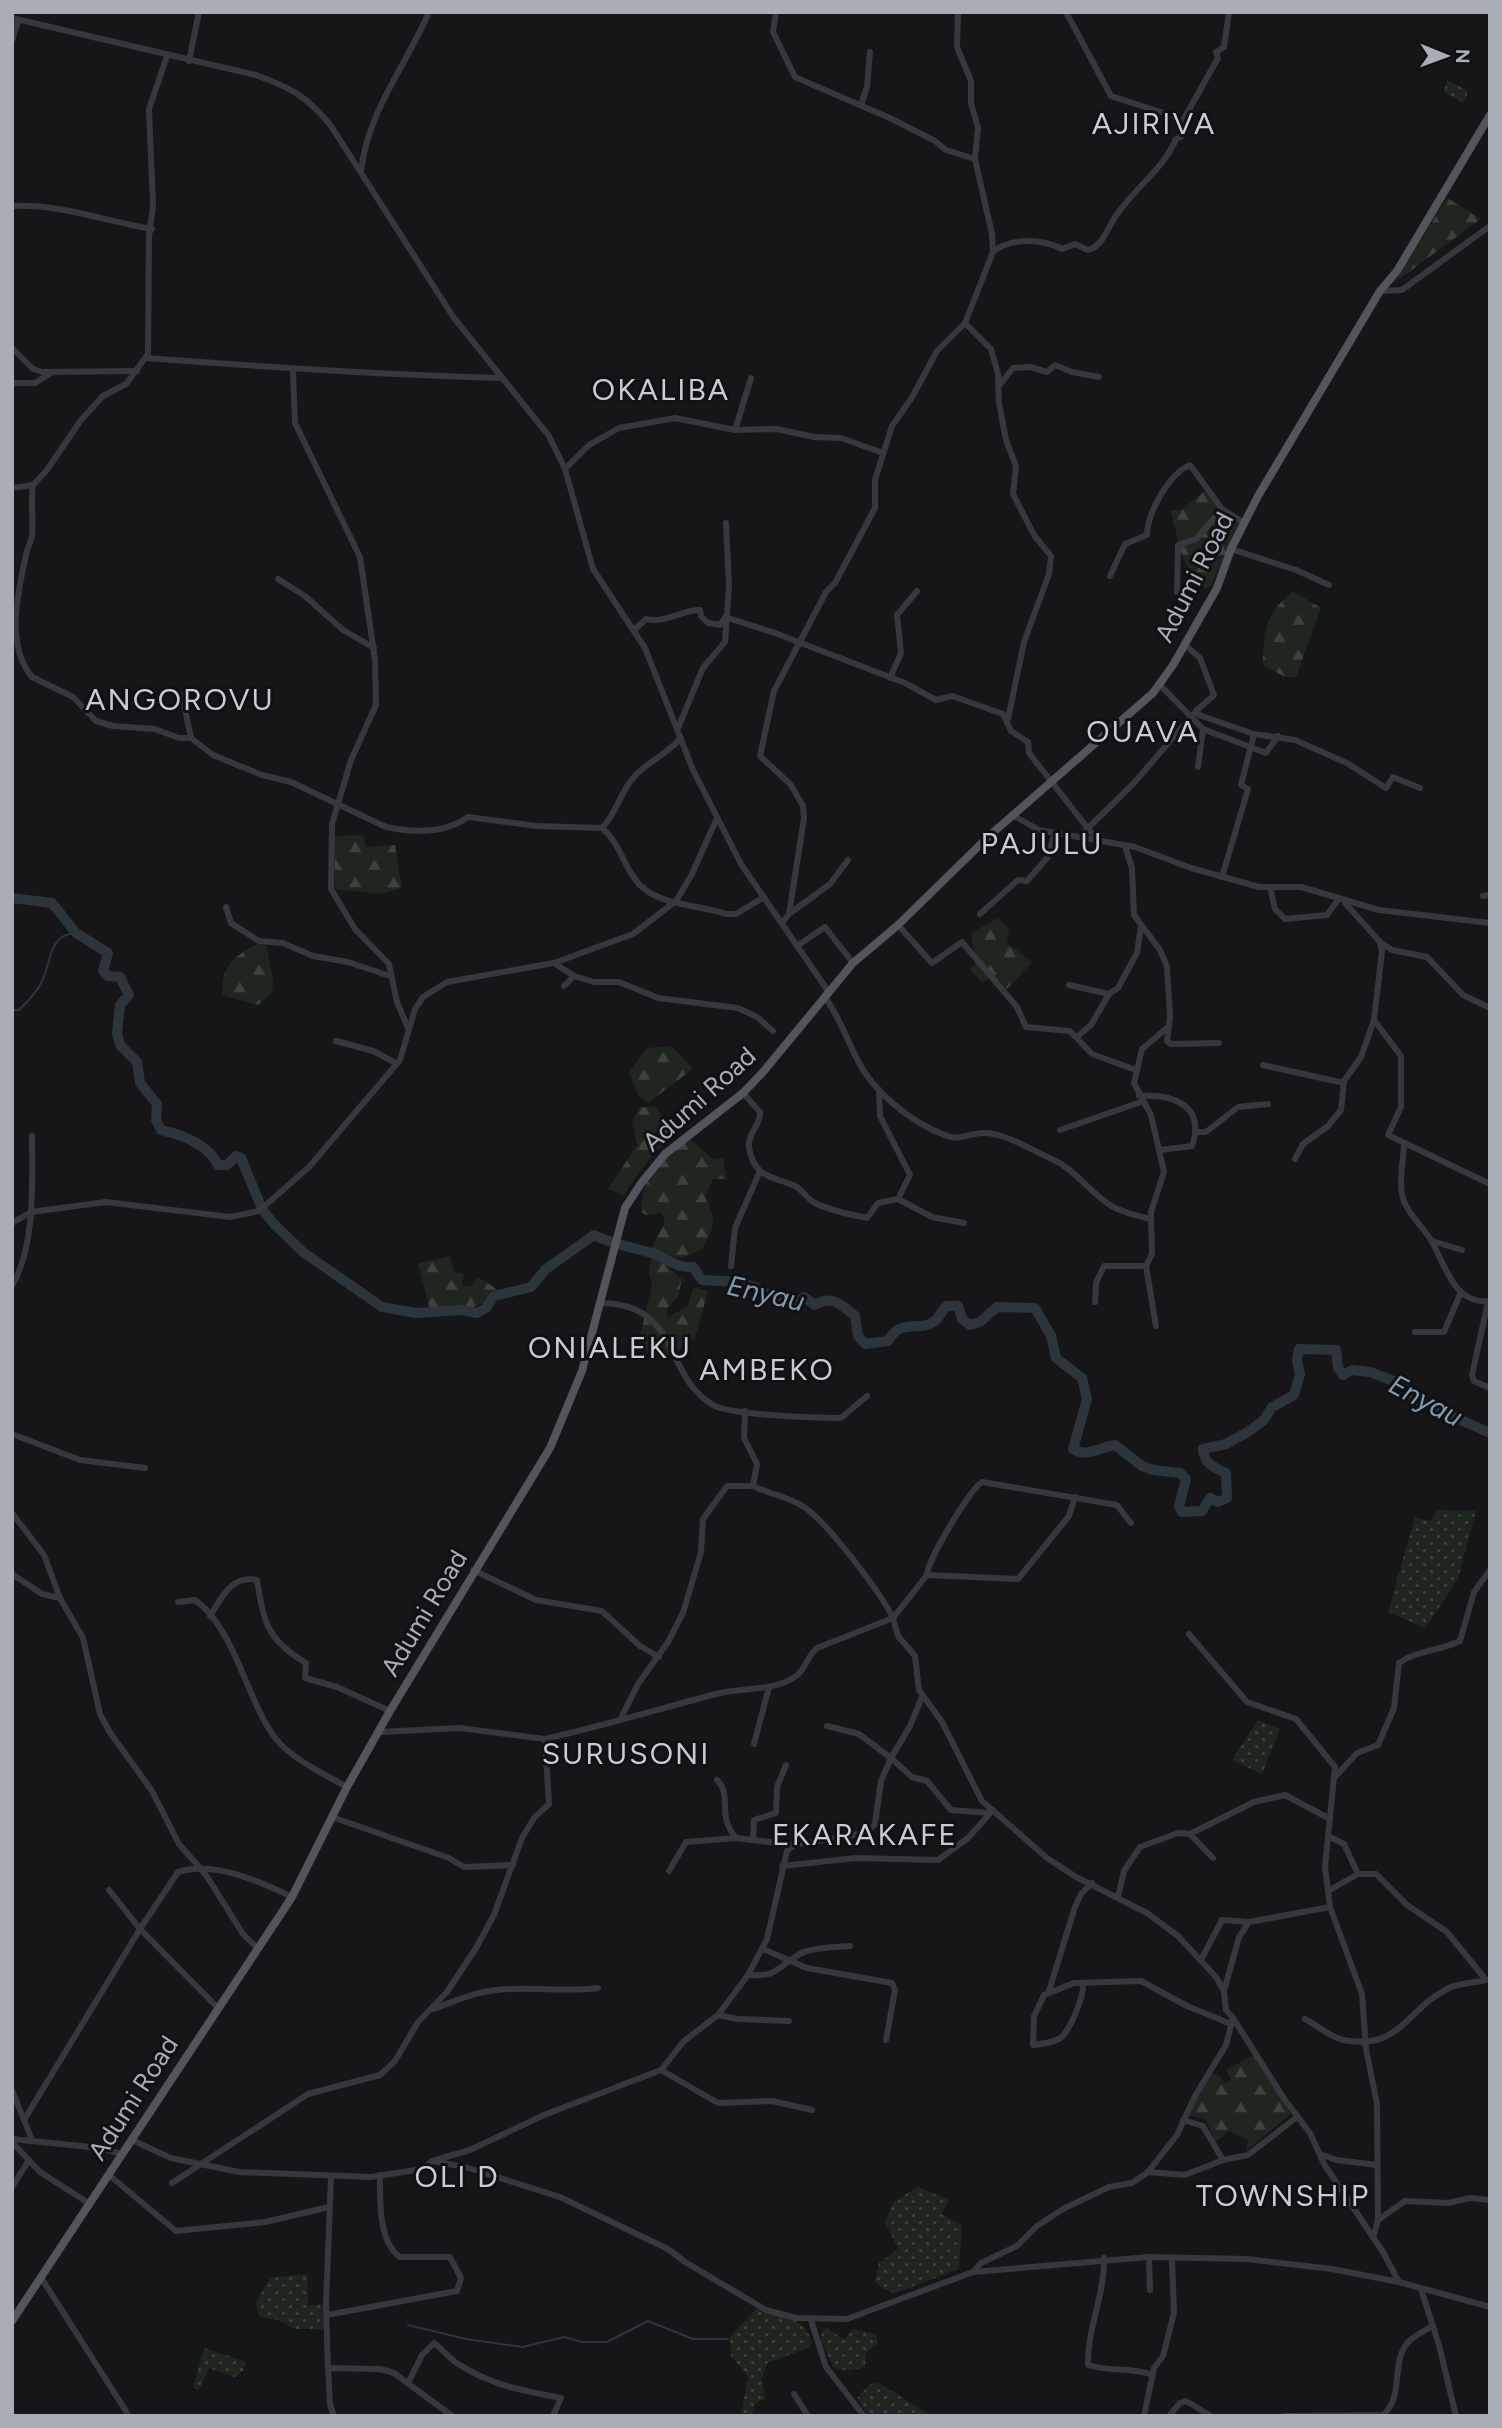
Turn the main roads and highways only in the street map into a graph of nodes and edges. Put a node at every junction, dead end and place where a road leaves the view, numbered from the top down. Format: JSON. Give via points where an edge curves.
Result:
{"nodes":[{"id":1,"x":1490,"y":115,"type":"edge"},
{"id":2,"x":12,"y":2321,"type":"edge"}],
"edges":[{"from":1,"to":2,"type":"main road","name":"Adumi Road","via":[[1310,407],[1244,523],[1217,588],[1153,693],[853,963],[743,1093],[654,1164],[625,1208],[582,1371],[564,1419],[529,1485],[390,1711],[292,1897]]}]}
